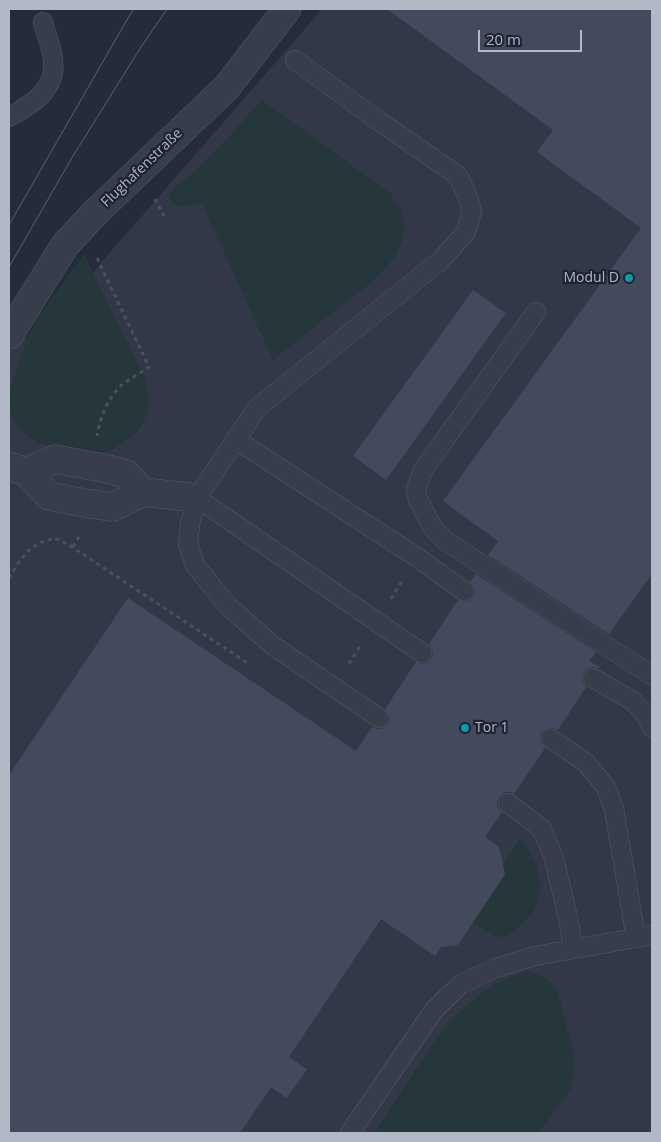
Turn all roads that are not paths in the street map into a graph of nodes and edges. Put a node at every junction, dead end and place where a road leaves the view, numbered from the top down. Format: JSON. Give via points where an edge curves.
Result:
{"nodes":[{"id":1,"x":287,"y":9,"type":"edge"},
{"id":2,"x":43,"y":22,"type":"dead end"},
{"id":3,"x":296,"y":60,"type":"dead end"},
{"id":4,"x":9,"y":117,"type":"edge"},
{"id":5,"x":536,"y":312,"type":"dead end"},
{"id":6,"x":9,"y":335,"type":"edge"},
{"id":7,"x":235,"y":440,"type":"junction"},
{"id":8,"x":17,"y":469,"type":"edge"},
{"id":9,"x":143,"y":492,"type":"junction"},
{"id":10,"x":197,"y":498,"type":"junction"},
{"id":11,"x":464,"y":591,"type":"dead end"},
{"id":12,"x":422,"y":653,"type":"dead end"},
{"id":13,"x":652,"y":674,"type":"edge"},
{"id":14,"x":593,"y":678,"type":"dead end"},
{"id":15,"x":633,"y":701,"type":"junction"},
{"id":16,"x":379,"y":718,"type":"dead end"},
{"id":17,"x":652,"y":728,"type":"edge"},
{"id":18,"x":551,"y":739,"type":"dead end"},
{"id":19,"x":508,"y":804,"type":"dead end"},
{"id":20,"x":644,"y":937,"type":"edge"},
{"id":21,"x":573,"y":949,"type":"junction"},
{"id":22,"x":350,"y":1133,"type":"edge"}],
"edges":[{"from":1,"to":6,"type":"street","name":"Flughafenstraße","via":[[227,87],[65,245]]},
{"from":2,"to":4,"type":"lane","via":[[54,61],[53,76],[39,98]]},
{"from":3,"to":7,"type":"lane","via":[[456,175],[472,211],[466,232],[441,260],[257,408]]},
{"from":5,"to":13,"type":"lane","via":[[424,470],[416,489],[418,500],[433,528],[446,541]]},
{"from":7,"to":10,"type":"lane"},
{"from":7,"to":11,"type":"lane"},
{"from":8,"to":9,"type":"street","via":[[55,460],[94,466],[126,474]]},
{"from":8,"to":9,"type":"street","via":[[48,496],[90,504],[113,507]]},
{"from":9,"to":10,"type":"street"},
{"from":10,"to":12,"type":"lane"},
{"from":10,"to":16,"type":"lane","via":[[188,544],[195,566],[228,606],[272,645]]},
{"from":13,"to":15,"type":"lane"},
{"from":14,"to":15,"type":"lane"},
{"from":15,"to":17,"type":"lane"},
{"from":18,"to":20,"type":"lane","via":[[584,762],[606,787]]},
{"from":19,"to":21,"type":"lane","via":[[542,829],[554,858]]},
{"from":20,"to":21,"type":"lane"},
{"from":21,"to":22,"type":"lane","via":[[496,968],[461,984],[434,1010]]}]}
